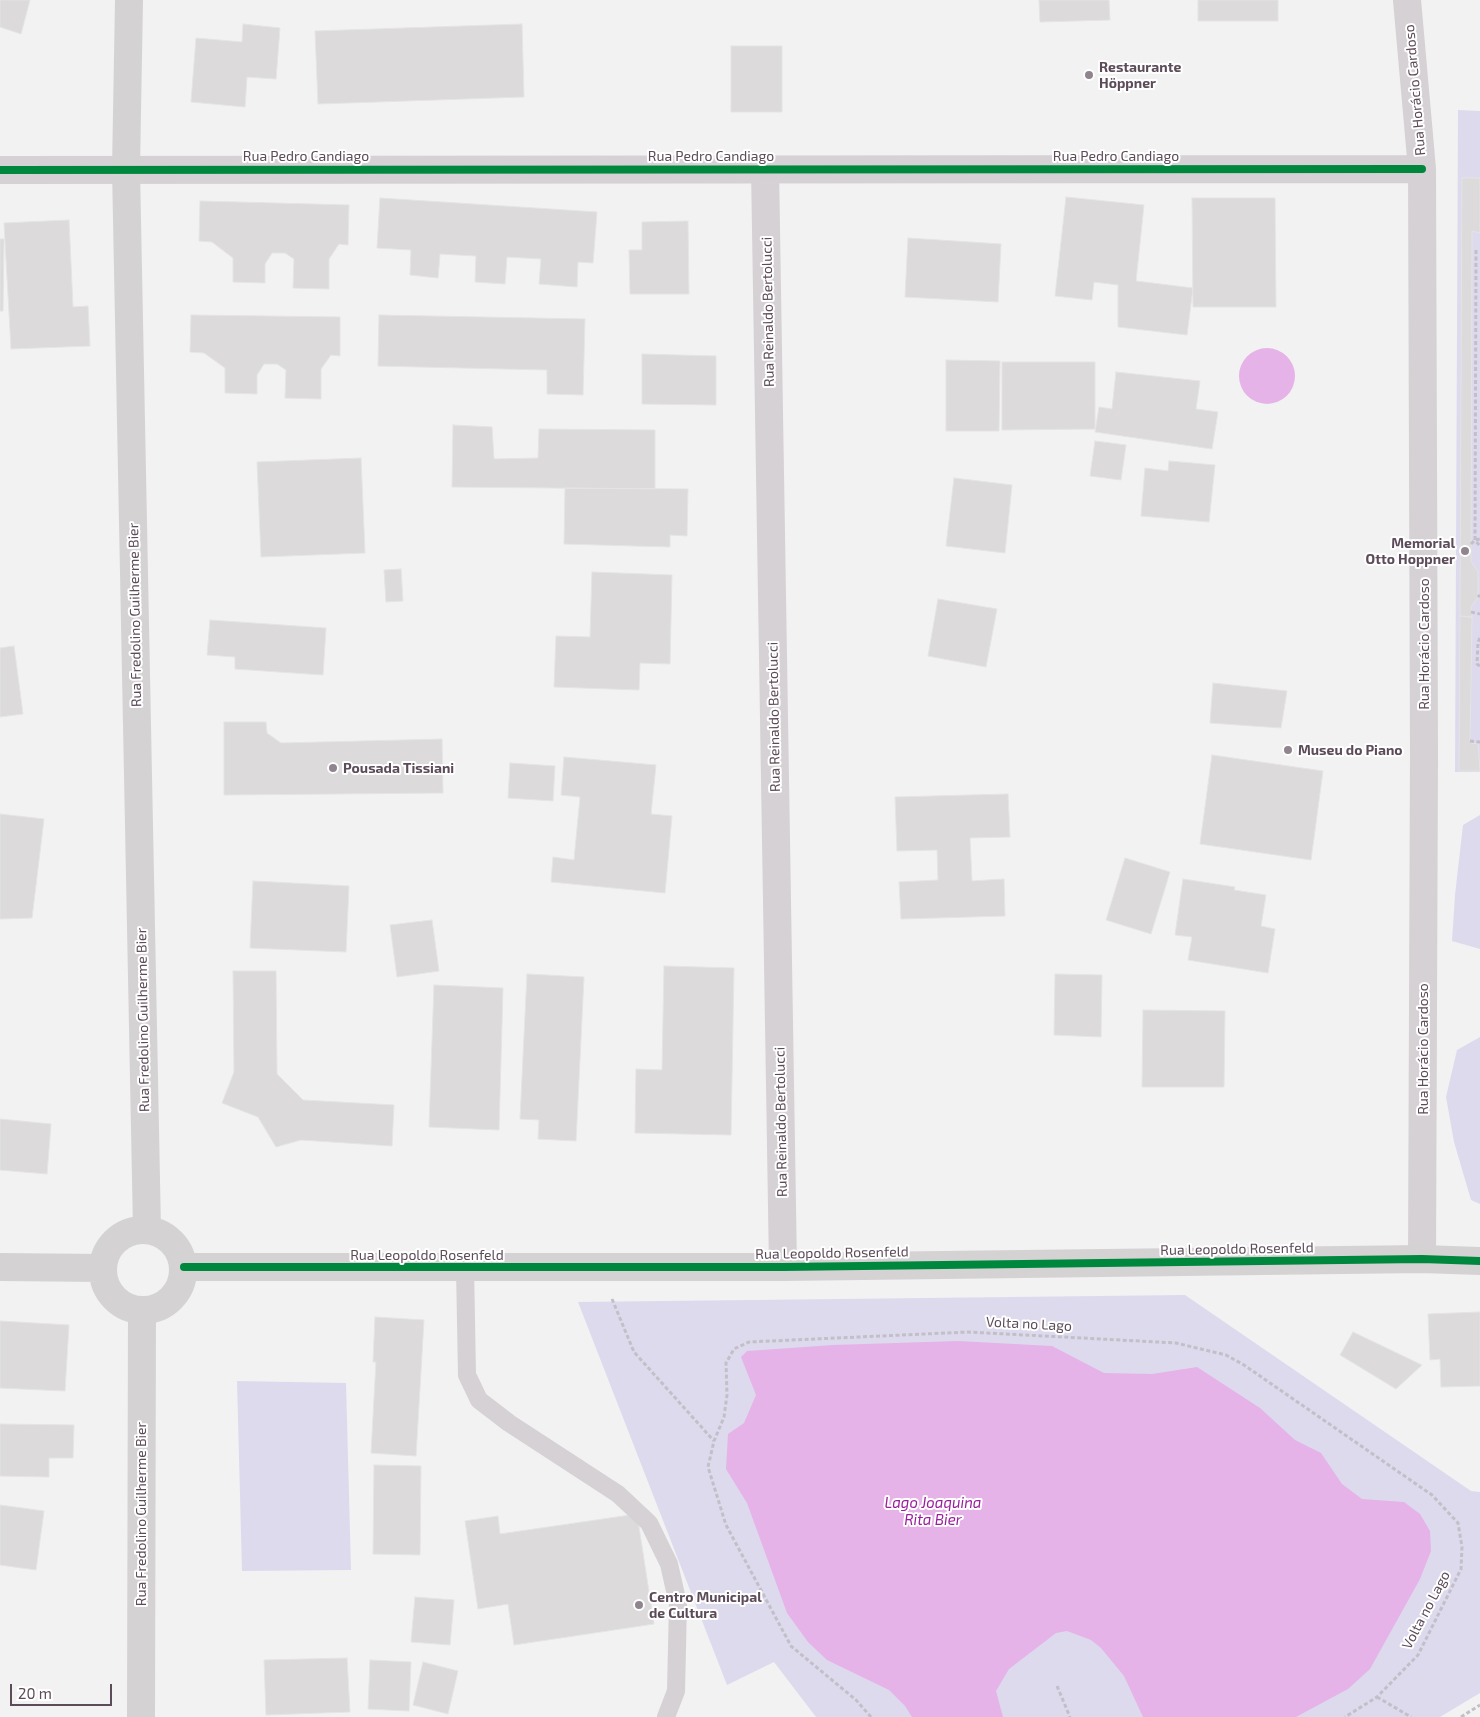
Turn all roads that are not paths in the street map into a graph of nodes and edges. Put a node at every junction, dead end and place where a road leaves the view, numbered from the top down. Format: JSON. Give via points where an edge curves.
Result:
{"nodes":[{"id":1,"x":128,"y":0,"type":"edge"},
{"id":2,"x":1407,"y":0,"type":"edge"},
{"id":3,"x":765,"y":168,"type":"junction"},
{"id":4,"x":126,"y":169,"type":"junction"},
{"id":5,"x":1422,"y":169,"type":"junction"},
{"id":6,"x":0,"y":170,"type":"edge"},
{"id":7,"x":147,"y":1230,"type":"junction"},
{"id":8,"x":1422,"y":1259,"type":"junction"},
{"id":9,"x":1480,"y":1261,"type":"edge"},
{"id":10,"x":783,"y":1266,"type":"junction"},
{"id":11,"x":184,"y":1267,"type":"junction"},
{"id":12,"x":0,"y":1268,"type":"edge"},
{"id":13,"x":103,"y":1268,"type":"junction"},
{"id":14,"x":465,"y":1268,"type":"junction"},
{"id":15,"x":142,"y":1311,"type":"junction"},
{"id":16,"x":141,"y":1717,"type":"edge"},
{"id":17,"x":666,"y":1717,"type":"edge"}],
"edges":[{"from":1,"to":4,"type":"street","name":"Rua Fredolino Guilherme Bier"},
{"from":2,"to":5,"type":"street","name":"Rua Horácio Cardoso"},
{"from":3,"to":4,"type":"street","name":"Rua Pedro Candiago"},
{"from":3,"to":5,"type":"street","name":"Rua Pedro Candiago"},
{"from":3,"to":10,"type":"street","name":"Rua Reinaldo Bertolucci"},
{"from":4,"to":6,"type":"street","name":"Rua Pedro Candiago"},
{"from":4,"to":7,"type":"street","name":"Rua Fredolino Guilherme Bier"},
{"from":5,"to":8,"type":"street","name":"Rua Horácio Cardoso"},
{"from":7,"to":11,"type":"street","via":[[172,1242]]},
{"from":7,"to":13,"type":"street","via":[[135,1231],[117,1240],[106,1255]]},
{"from":8,"to":9,"type":"street","name":"Rua Leopoldo Rosenfeld"},
{"from":8,"to":10,"type":"street","name":"Rua Leopoldo Rosenfeld"},
{"from":10,"to":14,"type":"street","name":"Rua Leopoldo Rosenfeld"},
{"from":11,"to":14,"type":"street","name":"Rua Leopoldo Rosenfeld"},
{"from":11,"to":15,"type":"street","via":[[183,1280],[168,1303]]},
{"from":12,"to":13,"type":"street"},
{"from":13,"to":15,"type":"street","via":[[104,1280],[118,1302]]},
{"from":14,"to":17,"type":"lane","via":[[467,1375],[479,1400],[618,1494],[648,1523],[670,1564],[678,1604],[676,1691]]},
{"from":15,"to":16,"type":"street","name":"Rua Fredolino Guilherme Bier"}]}
